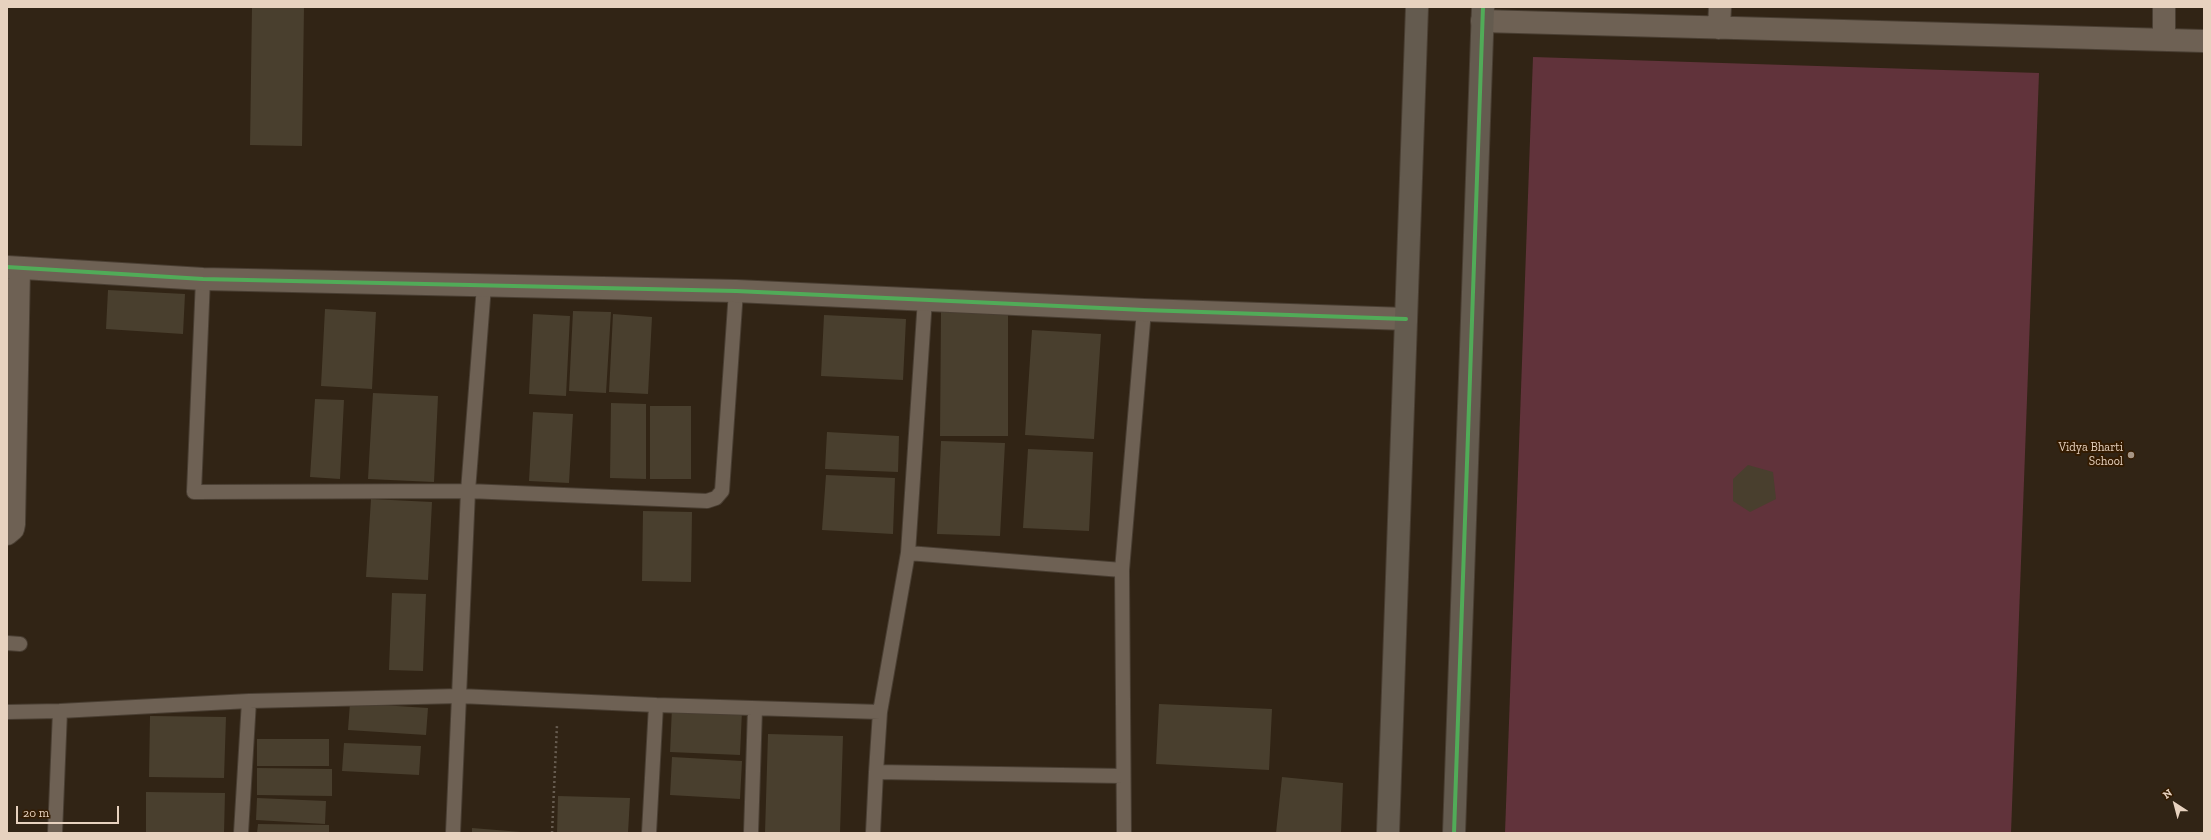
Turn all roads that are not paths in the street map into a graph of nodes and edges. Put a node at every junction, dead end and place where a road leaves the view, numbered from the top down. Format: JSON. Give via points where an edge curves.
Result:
{"nodes":[{"id":1,"x":1417,"y":7,"type":"edge"},
{"id":2,"x":2164,"y":7,"type":"edge"},
{"id":3,"x":1483,"y":14,"type":"edge"},
{"id":4,"x":1719,"y":17,"type":"edge"},
{"id":5,"x":2164,"y":40,"type":"junction"},
{"id":6,"x":2204,"y":42,"type":"edge"},
{"id":7,"x":13,"y":267,"type":"edge"},
{"id":8,"x":203,"y":279,"type":"junction"},
{"id":9,"x":484,"y":286,"type":"junction"},
{"id":10,"x":736,"y":292,"type":"junction"},
{"id":11,"x":925,"y":299,"type":"junction"},
{"id":12,"x":1144,"y":310,"type":"junction"},
{"id":13,"x":1406,"y":319,"type":"junction"},
{"id":14,"x":468,"y":491,"type":"junction"},
{"id":15,"x":7,"y":534,"type":"edge"},
{"id":16,"x":908,"y":553,"type":"junction"},
{"id":17,"x":1122,"y":570,"type":"junction"},
{"id":18,"x":460,"y":696,"type":"junction"},
{"id":19,"x":250,"y":701,"type":"junction"},
{"id":20,"x":656,"y":705,"type":"junction"},
{"id":21,"x":755,"y":708,"type":"junction"},
{"id":22,"x":60,"y":711,"type":"junction"},
{"id":23,"x":7,"y":712,"type":"edge"},
{"id":24,"x":880,"y":712,"type":"junction"},
{"id":25,"x":876,"y":772,"type":"junction"},
{"id":26,"x":1124,"y":776,"type":"junction"},
{"id":27,"x":56,"y":833,"type":"edge"},
{"id":28,"x":241,"y":833,"type":"edge"},
{"id":29,"x":452,"y":833,"type":"edge"},
{"id":30,"x":649,"y":833,"type":"edge"},
{"id":31,"x":751,"y":833,"type":"edge"},
{"id":32,"x":873,"y":833,"type":"edge"},
{"id":33,"x":1124,"y":833,"type":"edge"},
{"id":34,"x":1388,"y":833,"type":"edge"},
{"id":35,"x":1454,"y":833,"type":"edge"}],
"edges":[{"from":1,"to":13,"type":"street"},
{"from":2,"to":5,"type":"street"},
{"from":3,"to":4,"type":"street"},
{"from":3,"to":35,"type":"street"},
{"from":4,"to":5,"type":"street"},
{"from":5,"to":6,"type":"street"},
{"from":7,"to":8,"type":"street"},
{"from":7,"to":15,"type":"street","via":[[14,524],[13,529]]},
{"from":8,"to":9,"type":"street"},
{"from":8,"to":14,"type":"lane","via":[[194,492]]},
{"from":9,"to":10,"type":"street"},
{"from":9,"to":14,"type":"lane"},
{"from":10,"to":11,"type":"street"},
{"from":10,"to":14,"type":"lane","via":[[722,491],[716,498],[707,502]]},
{"from":11,"to":12,"type":"street"},
{"from":11,"to":16,"type":"lane"},
{"from":12,"to":13,"type":"street"},
{"from":12,"to":17,"type":"lane"},
{"from":13,"to":34,"type":"street"},
{"from":14,"to":18,"type":"lane"},
{"from":16,"to":17,"type":"lane"},
{"from":16,"to":24,"type":"lane"},
{"from":17,"to":26,"type":"lane"},
{"from":18,"to":19,"type":"lane"},
{"from":18,"to":20,"type":"lane"},
{"from":18,"to":29,"type":"lane"},
{"from":19,"to":22,"type":"lane"},
{"from":19,"to":28,"type":"lane"},
{"from":20,"to":21,"type":"lane"},
{"from":20,"to":30,"type":"lane"},
{"from":21,"to":24,"type":"lane"},
{"from":21,"to":31,"type":"lane"},
{"from":22,"to":23,"type":"lane"},
{"from":22,"to":27,"type":"lane"},
{"from":24,"to":25,"type":"lane"},
{"from":25,"to":26,"type":"lane"},
{"from":25,"to":32,"type":"lane"},
{"from":26,"to":33,"type":"lane"}]}
